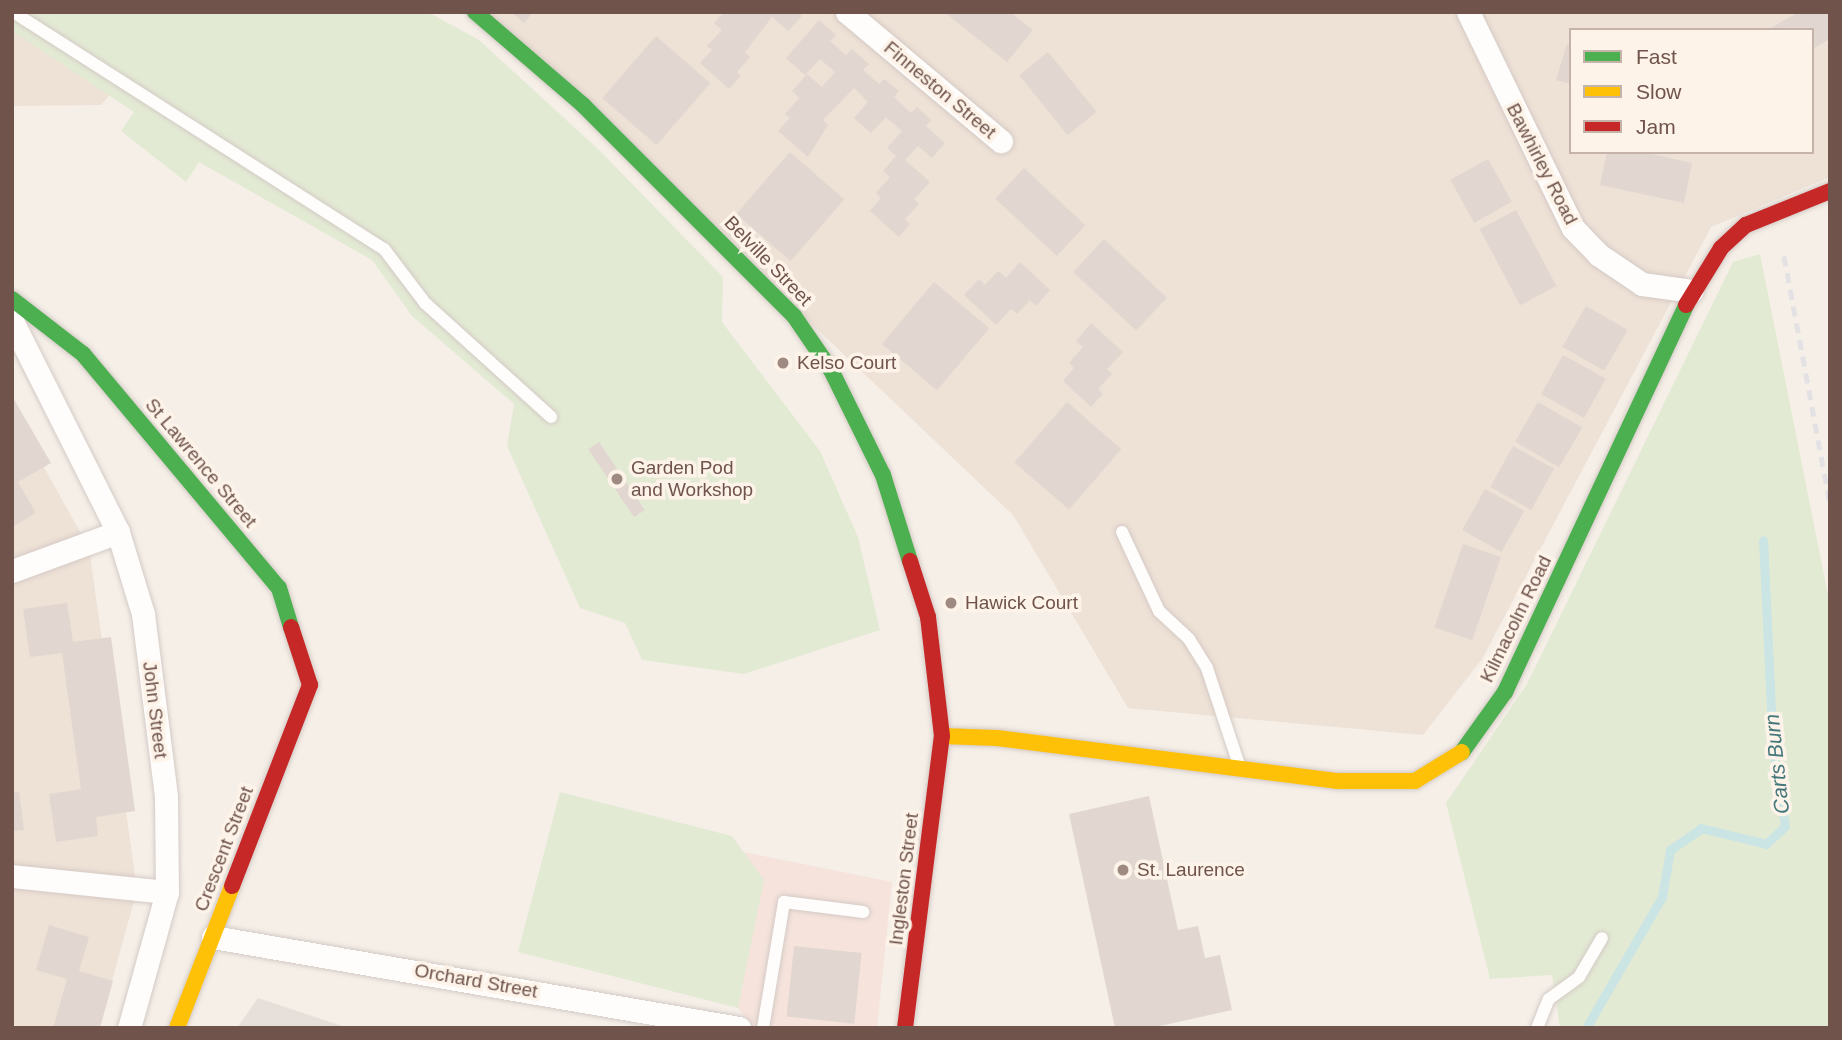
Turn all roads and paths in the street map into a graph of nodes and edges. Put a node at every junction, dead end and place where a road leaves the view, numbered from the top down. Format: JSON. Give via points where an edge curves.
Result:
{"nodes":[{"id":1,"x":13,"y":12,"type":"edge"},
{"id":2,"x":475,"y":12,"type":"edge"},
{"id":3,"x":847,"y":12,"type":"edge"},
{"id":4,"x":1468,"y":12,"type":"edge"},
{"id":5,"x":1001,"y":141,"type":"dead end"},
{"id":6,"x":1830,"y":191,"type":"edge"},
{"id":7,"x":1692,"y":291,"type":"junction"},
{"id":8,"x":12,"y":299,"type":"edge"},
{"id":9,"x":12,"y":321,"type":"edge"},
{"id":10,"x":551,"y":417,"type":"dead end"},
{"id":11,"x":118,"y":532,"type":"junction"},
{"id":12,"x":1122,"y":532,"type":"dead end"},
{"id":13,"x":12,"y":571,"type":"edge"},
{"id":14,"x":310,"y":685,"type":"joint"},
{"id":15,"x":942,"y":736,"type":"junction"},
{"id":16,"x":1240,"y":768,"type":"junction"},
{"id":17,"x":12,"y":876,"type":"edge"},
{"id":18,"x":167,"y":892,"type":"junction"},
{"id":19,"x":863,"y":912,"type":"dead end"},
{"id":20,"x":213,"y":937,"type":"junction"},
{"id":21,"x":1602,"y":938,"type":"dead end"},
{"id":22,"x":129,"y":1028,"type":"edge"},
{"id":23,"x":177,"y":1028,"type":"edge"},
{"id":24,"x":739,"y":1028,"type":"edge"},
{"id":25,"x":763,"y":1028,"type":"edge"},
{"id":26,"x":905,"y":1028,"type":"edge"},
{"id":27,"x":1536,"y":1028,"type":"edge"}],
"edges":[{"from":1,"to":10,"type":"lane","via":[[384,249],[425,303]]},
{"from":2,"to":15,"type":"street","name":"Belville Street","via":[[583,105],[737,257],[794,316],[831,370],[893,500],[928,617]]},
{"from":3,"to":5,"type":"street","name":"Finneston Street"},
{"from":4,"to":7,"type":"street","name":"Bawhirley Road","via":[[1573,228],[1599,255],[1642,284]]},
{"from":6,"to":7,"type":"street","name":"Kilmacolm Road","via":[[1746,225],[1721,248]]},
{"from":7,"to":16,"type":"street","name":"Kilmacolm Road","via":[[1505,692],[1461,753],[1415,781],[1338,781]]},
{"from":8,"to":14,"type":"street","name":"St Lawrence Street","via":[[83,354],[279,588]]},
{"from":9,"to":11,"type":"street","name":"John Street"},
{"from":11,"to":13,"type":"street"},
{"from":11,"to":18,"type":"street","name":"John Street","via":[[143,614],[166,797]]},
{"from":12,"to":16,"type":"lane","via":[[1159,611],[1189,639],[1208,668]]},
{"from":14,"to":20,"type":"street","name":"Crescent Street"},
{"from":15,"to":16,"type":"street","name":"Kilmacolm Road","via":[[997,738]]},
{"from":15,"to":26,"type":"street","name":"Ingleston Street"},
{"from":17,"to":18,"type":"street"},
{"from":18,"to":22,"type":"street","name":"John Street"},
{"from":19,"to":25,"type":"lane","via":[[784,902]]},
{"from":20,"to":23,"type":"street","name":"Crescent Street"},
{"from":20,"to":24,"type":"street","name":"Orchard Street"},
{"from":21,"to":27,"type":"lane","via":[[1580,977],[1549,999]]}]}
